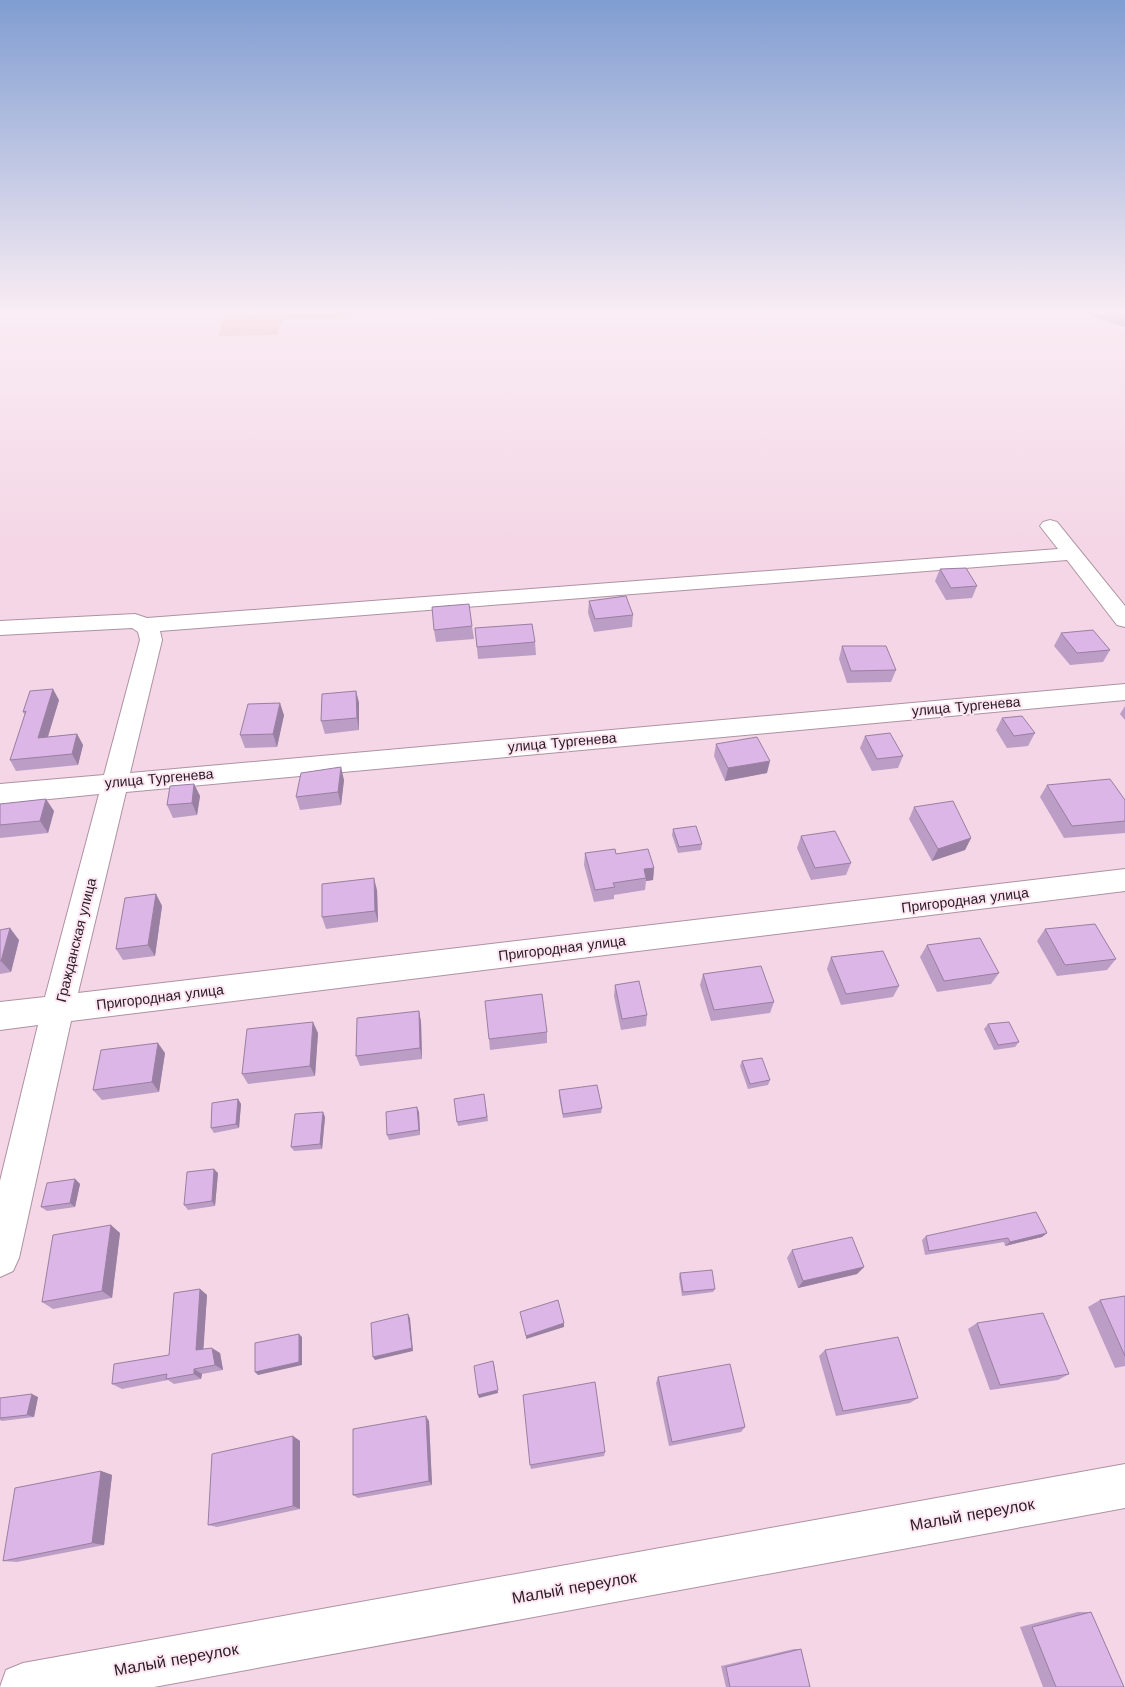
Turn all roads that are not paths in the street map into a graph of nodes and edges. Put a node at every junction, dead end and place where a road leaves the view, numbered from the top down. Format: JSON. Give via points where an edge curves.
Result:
{"nodes":[{"id":1,"x":1050,"y":526,"type":"dead end"},
{"id":2,"x":1072,"y":554,"type":"junction"},
{"id":3,"x":1125,"y":620,"type":"edge"},
{"id":4,"x":145,"y":625,"type":"junction"},
{"id":5,"x":0,"y":628,"type":"edge"},
{"id":6,"x":1125,"y":692,"type":"edge"},
{"id":7,"x":116,"y":782,"type":"junction"},
{"id":8,"x":0,"y":794,"type":"edge"},
{"id":9,"x":1125,"y":880,"type":"edge"},
{"id":10,"x":58,"y":1009,"type":"junction"},
{"id":11,"x":0,"y":1016,"type":"edge"},
{"id":12,"x":0,"y":1258,"type":"edge"},
{"id":13,"x":1125,"y":1486,"type":"edge"},
{"id":14,"x":23,"y":1687,"type":"edge"}],
"edges":[{"from":1,"to":2,"type":"street"},
{"from":2,"to":3,"type":"street"},
{"from":2,"to":4,"type":"street"},
{"from":4,"to":5,"type":"street","via":[[122,620]]},
{"from":4,"to":7,"type":"street","name":"Гражданская улица","via":[[151,632],[151,640]]},
{"from":6,"to":7,"type":"street","name":"улица Тургенева"},
{"from":7,"to":8,"type":"street","name":"улица Тургенева"},
{"from":7,"to":10,"type":"street","name":"Гражданская улица"},
{"from":9,"to":10,"type":"street","name":"Пригородная улица"},
{"from":10,"to":11,"type":"street","name":"Пригородная улица"},
{"from":10,"to":12,"type":"street","name":"Гражданская улица"},
{"from":13,"to":14,"type":"street","name":"Малый переулок"}]}
